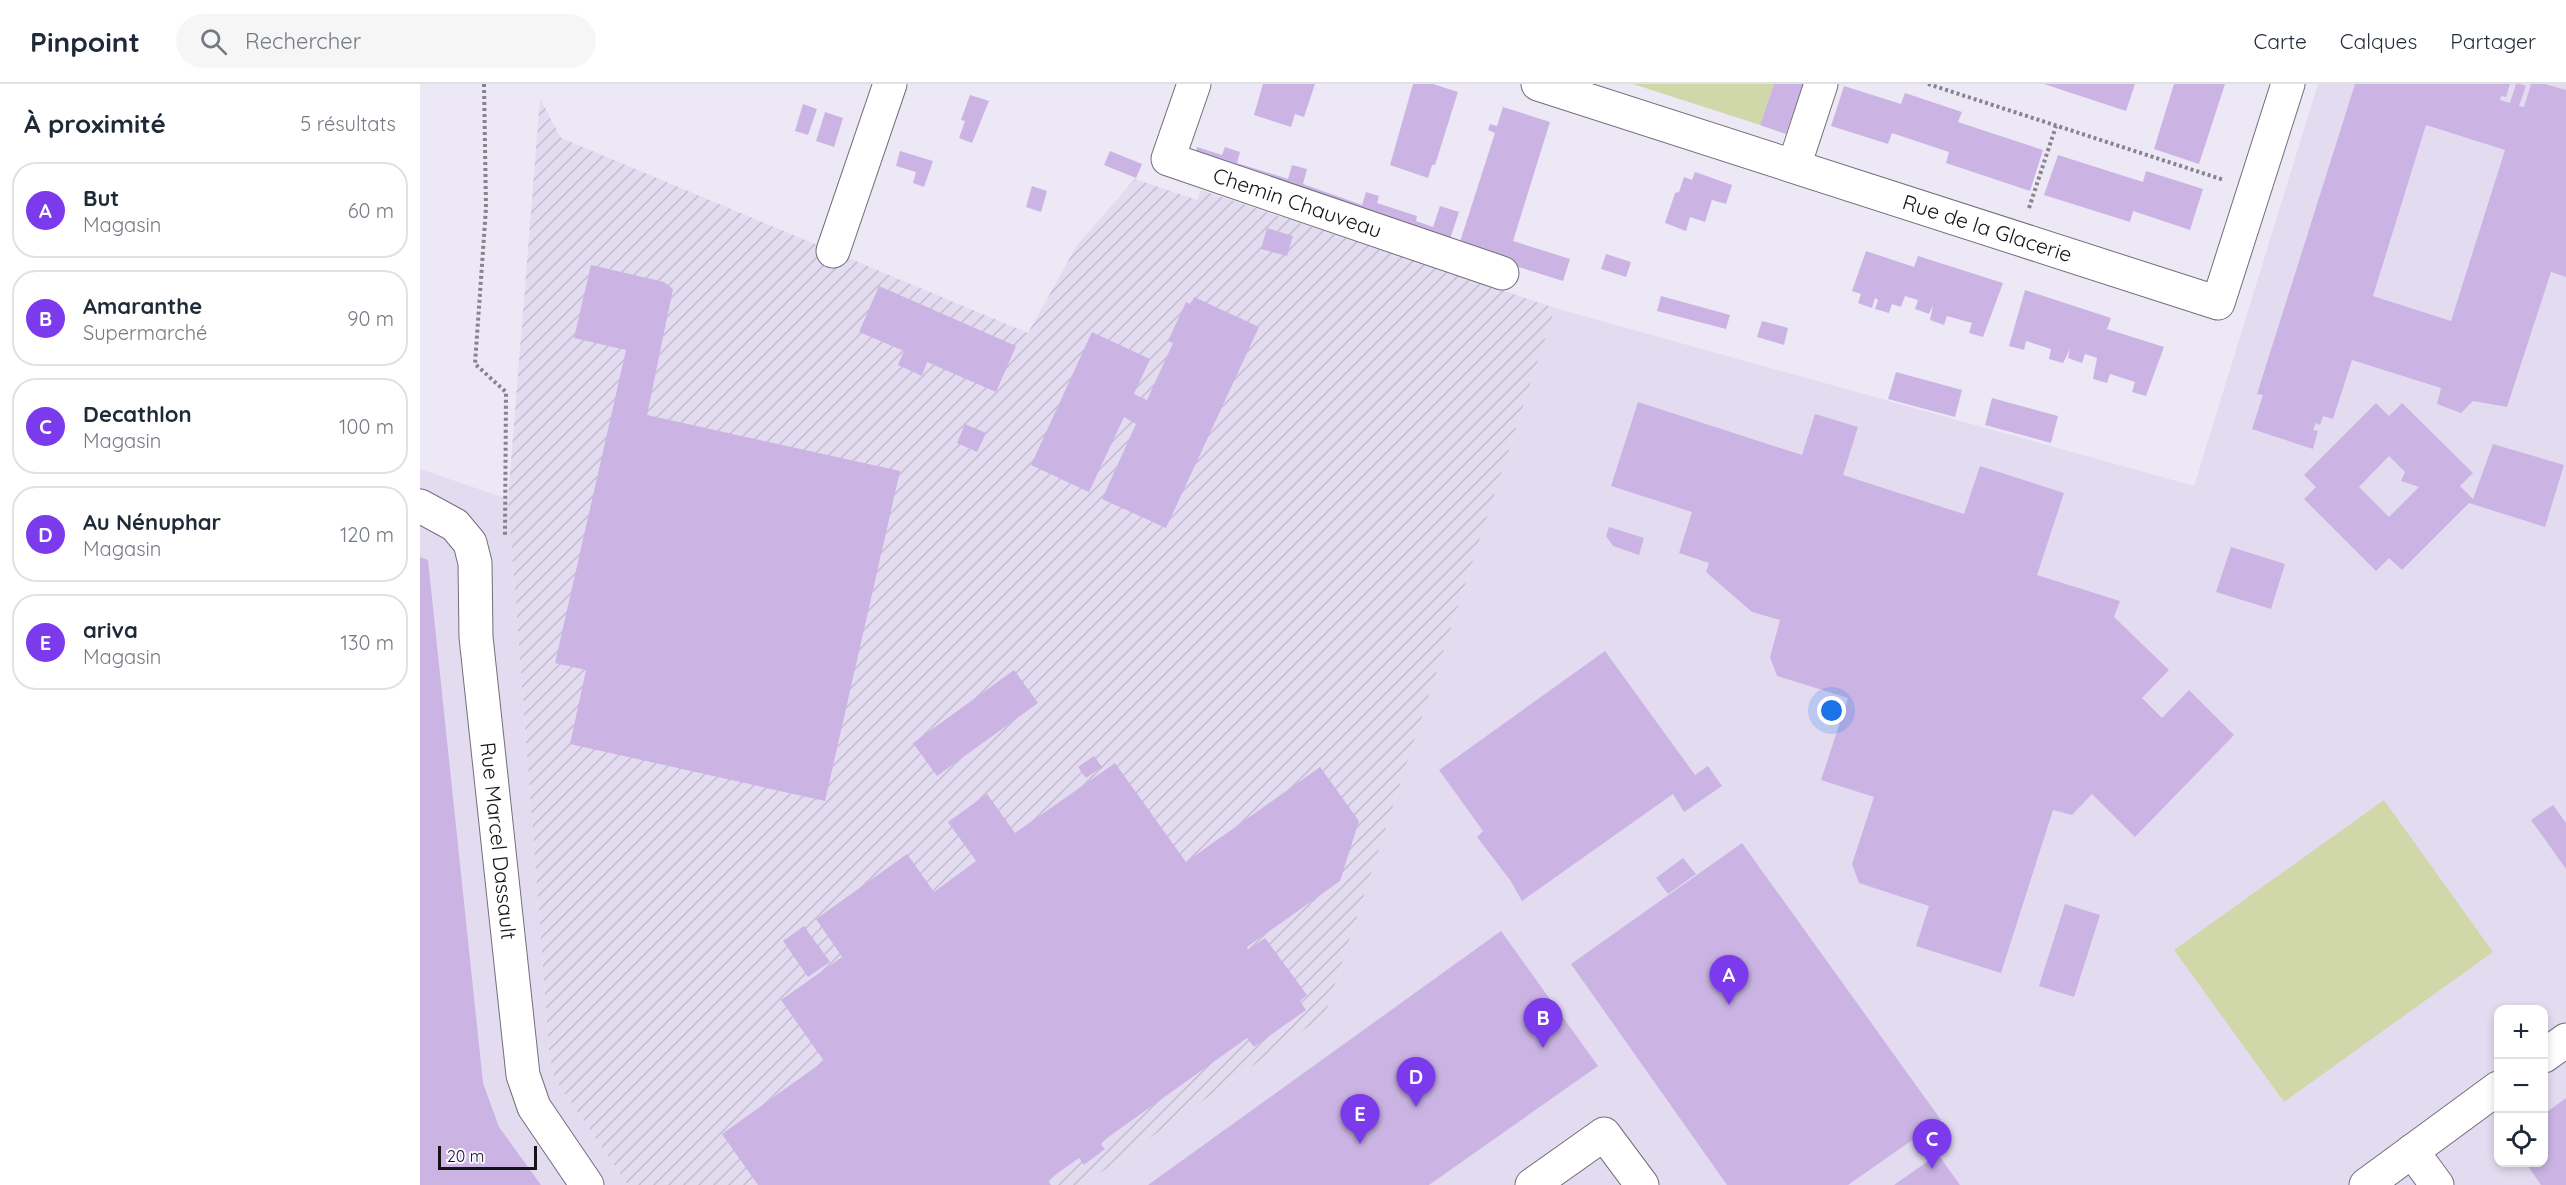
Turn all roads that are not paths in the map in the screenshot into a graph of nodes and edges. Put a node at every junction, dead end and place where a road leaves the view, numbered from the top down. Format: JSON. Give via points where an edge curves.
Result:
{"nodes":[{"id":1,"x":890,"y":84,"type":"edge"},
{"id":2,"x":1194,"y":84,"type":"edge"},
{"id":3,"x":1538,"y":84,"type":"edge"},
{"id":4,"x":1821,"y":84,"type":"edge"},
{"id":5,"x":2286,"y":84,"type":"edge"},
{"id":6,"x":1794,"y":166,"type":"junction"},
{"id":7,"x":833,"y":251,"type":"dead end"},
{"id":8,"x":1502,"y":273,"type":"dead end"},
{"id":9,"x":420,"y":506,"type":"edge"},
{"id":10,"x":2566,"y":1040,"type":"edge"},
{"id":11,"x":2548,"y":1053,"type":"edge"},
{"id":12,"x":2494,"y":1092,"type":"edge"},
{"id":13,"x":2412,"y":1151,"type":"junction"},
{"id":14,"x":587,"y":1185,"type":"edge"},
{"id":15,"x":1533,"y":1185,"type":"edge"},
{"id":16,"x":1642,"y":1185,"type":"edge"},
{"id":17,"x":2366,"y":1185,"type":"edge"},
{"id":18,"x":2437,"y":1185,"type":"edge"}],
"edges":[{"from":1,"to":7,"type":"street"},
{"from":2,"to":8,"type":"street","name":"Chemin Chauveau","via":[[1168,159]]},
{"from":3,"to":6,"type":"street","name":"Rue de la Glacerie"},
{"from":4,"to":6,"type":"street"},
{"from":5,"to":6,"type":"street","name":"Rue de la Glacerie","via":[[2218,303]]},
{"from":9,"to":14,"type":"street","name":"Rue Marcel Dassault","via":[[455,525],[470,543],[475,562],[476,637],[523,1075],[534,1107]]},
{"from":10,"to":11,"type":"street"},
{"from":12,"to":13,"type":"street"},
{"from":13,"to":17,"type":"street"},
{"from":13,"to":18,"type":"street"},
{"from":15,"to":16,"type":"street","via":[[1604,1134]]}]}
